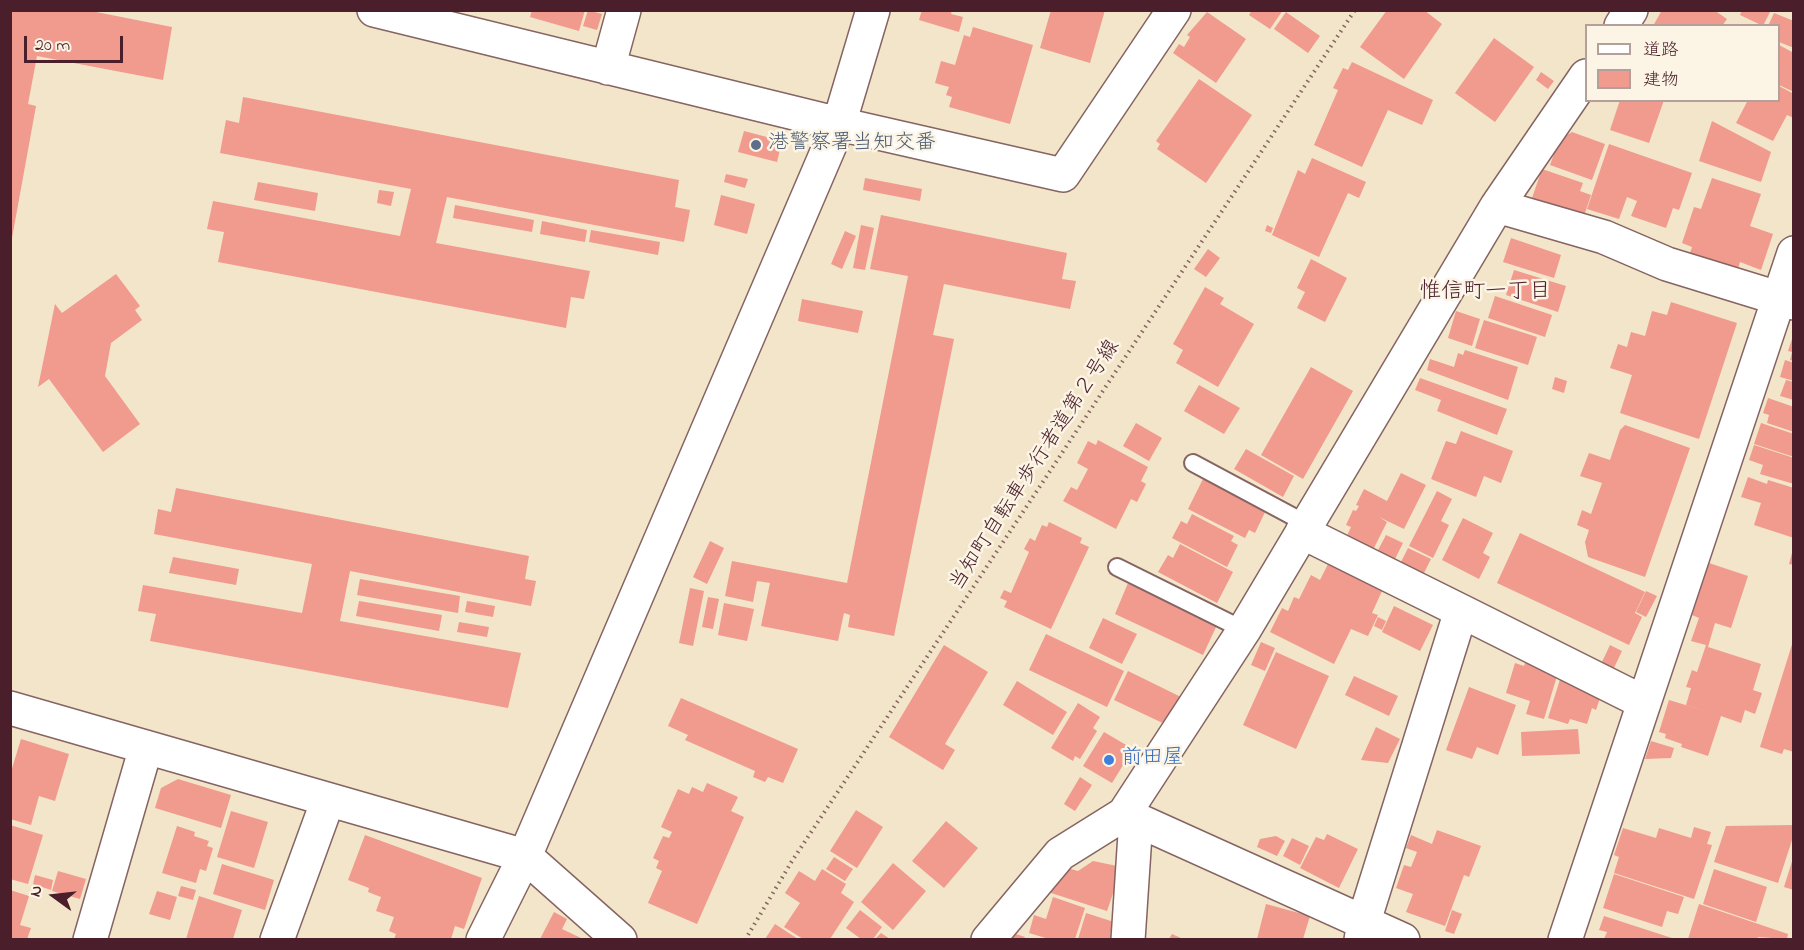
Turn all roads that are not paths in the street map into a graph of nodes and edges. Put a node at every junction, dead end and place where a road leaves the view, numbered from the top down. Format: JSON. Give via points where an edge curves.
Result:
{"nodes":[{"id":1,"x":374,"y":10,"type":"edge"},
{"id":2,"x":624,"y":10,"type":"edge"},
{"id":3,"x":873,"y":10,"type":"edge"},
{"id":4,"x":1174,"y":10,"type":"edge"},
{"id":5,"x":1631,"y":10,"type":"edge"},
{"id":6,"x":1622,"y":24,"type":"edge"},
{"id":7,"x":608,"y":68,"type":"junction"},
{"id":8,"x":1585,"y":79,"type":"edge"},
{"id":9,"x":839,"y":124,"type":"junction"},
{"id":10,"x":1497,"y":206,"type":"junction"},
{"id":11,"x":1794,"y":253,"type":"edge"},
{"id":12,"x":1786,"y":300,"type":"edge"},
{"id":13,"x":1193,"y":463,"type":"dead end"},
{"id":14,"x":1304,"y":528,"type":"junction"},
{"id":15,"x":1117,"y":567,"type":"dead end"},
{"id":16,"x":1461,"y":611,"type":"junction"},
{"id":17,"x":1244,"y":630,"type":"junction"},
{"id":18,"x":1642,"y":702,"type":"junction"},
{"id":19,"x":10,"y":708,"type":"edge"},
{"id":20,"x":146,"y":747,"type":"junction"},
{"id":21,"x":328,"y":800,"type":"junction"},
{"id":22,"x":1130,"y":817,"type":"junction"},
{"id":23,"x":525,"y":856,"type":"junction"},
{"id":24,"x":1363,"y":930,"type":"edge"},
{"id":25,"x":90,"y":939,"type":"edge"},
{"id":26,"x":277,"y":939,"type":"edge"},
{"id":27,"x":483,"y":939,"type":"edge"},
{"id":28,"x":620,"y":939,"type":"edge"},
{"id":29,"x":988,"y":939,"type":"edge"},
{"id":30,"x":1128,"y":939,"type":"edge"},
{"id":31,"x":1403,"y":939,"type":"edge"},
{"id":32,"x":1565,"y":939,"type":"edge"}],
"edges":[{"from":1,"to":7,"type":"street"},
{"from":2,"to":7,"type":"street"},
{"from":3,"to":9,"type":"street"},
{"from":4,"to":9,"type":"street","via":[[1063,175]]},
{"from":5,"to":6,"type":"street"},
{"from":7,"to":9,"type":"street"},
{"from":8,"to":10,"type":"street"},
{"from":9,"to":23,"type":"street"},
{"from":10,"to":12,"type":"street","via":[[1604,237],[1667,264]]},
{"from":10,"to":14,"type":"street"},
{"from":11,"to":12,"type":"street"},
{"from":12,"to":18,"type":"street"},
{"from":13,"to":14,"type":"lane"},
{"from":14,"to":16,"type":"street"},
{"from":14,"to":17,"type":"street"},
{"from":15,"to":17,"type":"lane"},
{"from":16,"to":18,"type":"street"},
{"from":16,"to":24,"type":"street"},
{"from":17,"to":22,"type":"street"},
{"from":18,"to":32,"type":"street"},
{"from":19,"to":20,"type":"street"},
{"from":20,"to":21,"type":"street"},
{"from":20,"to":25,"type":"street"},
{"from":21,"to":23,"type":"street"},
{"from":21,"to":26,"type":"street"},
{"from":22,"to":24,"type":"street"},
{"from":22,"to":29,"type":"street","via":[[1060,854]]},
{"from":22,"to":30,"type":"street"},
{"from":23,"to":27,"type":"street"},
{"from":23,"to":28,"type":"street"},
{"from":24,"to":31,"type":"street"}]}
